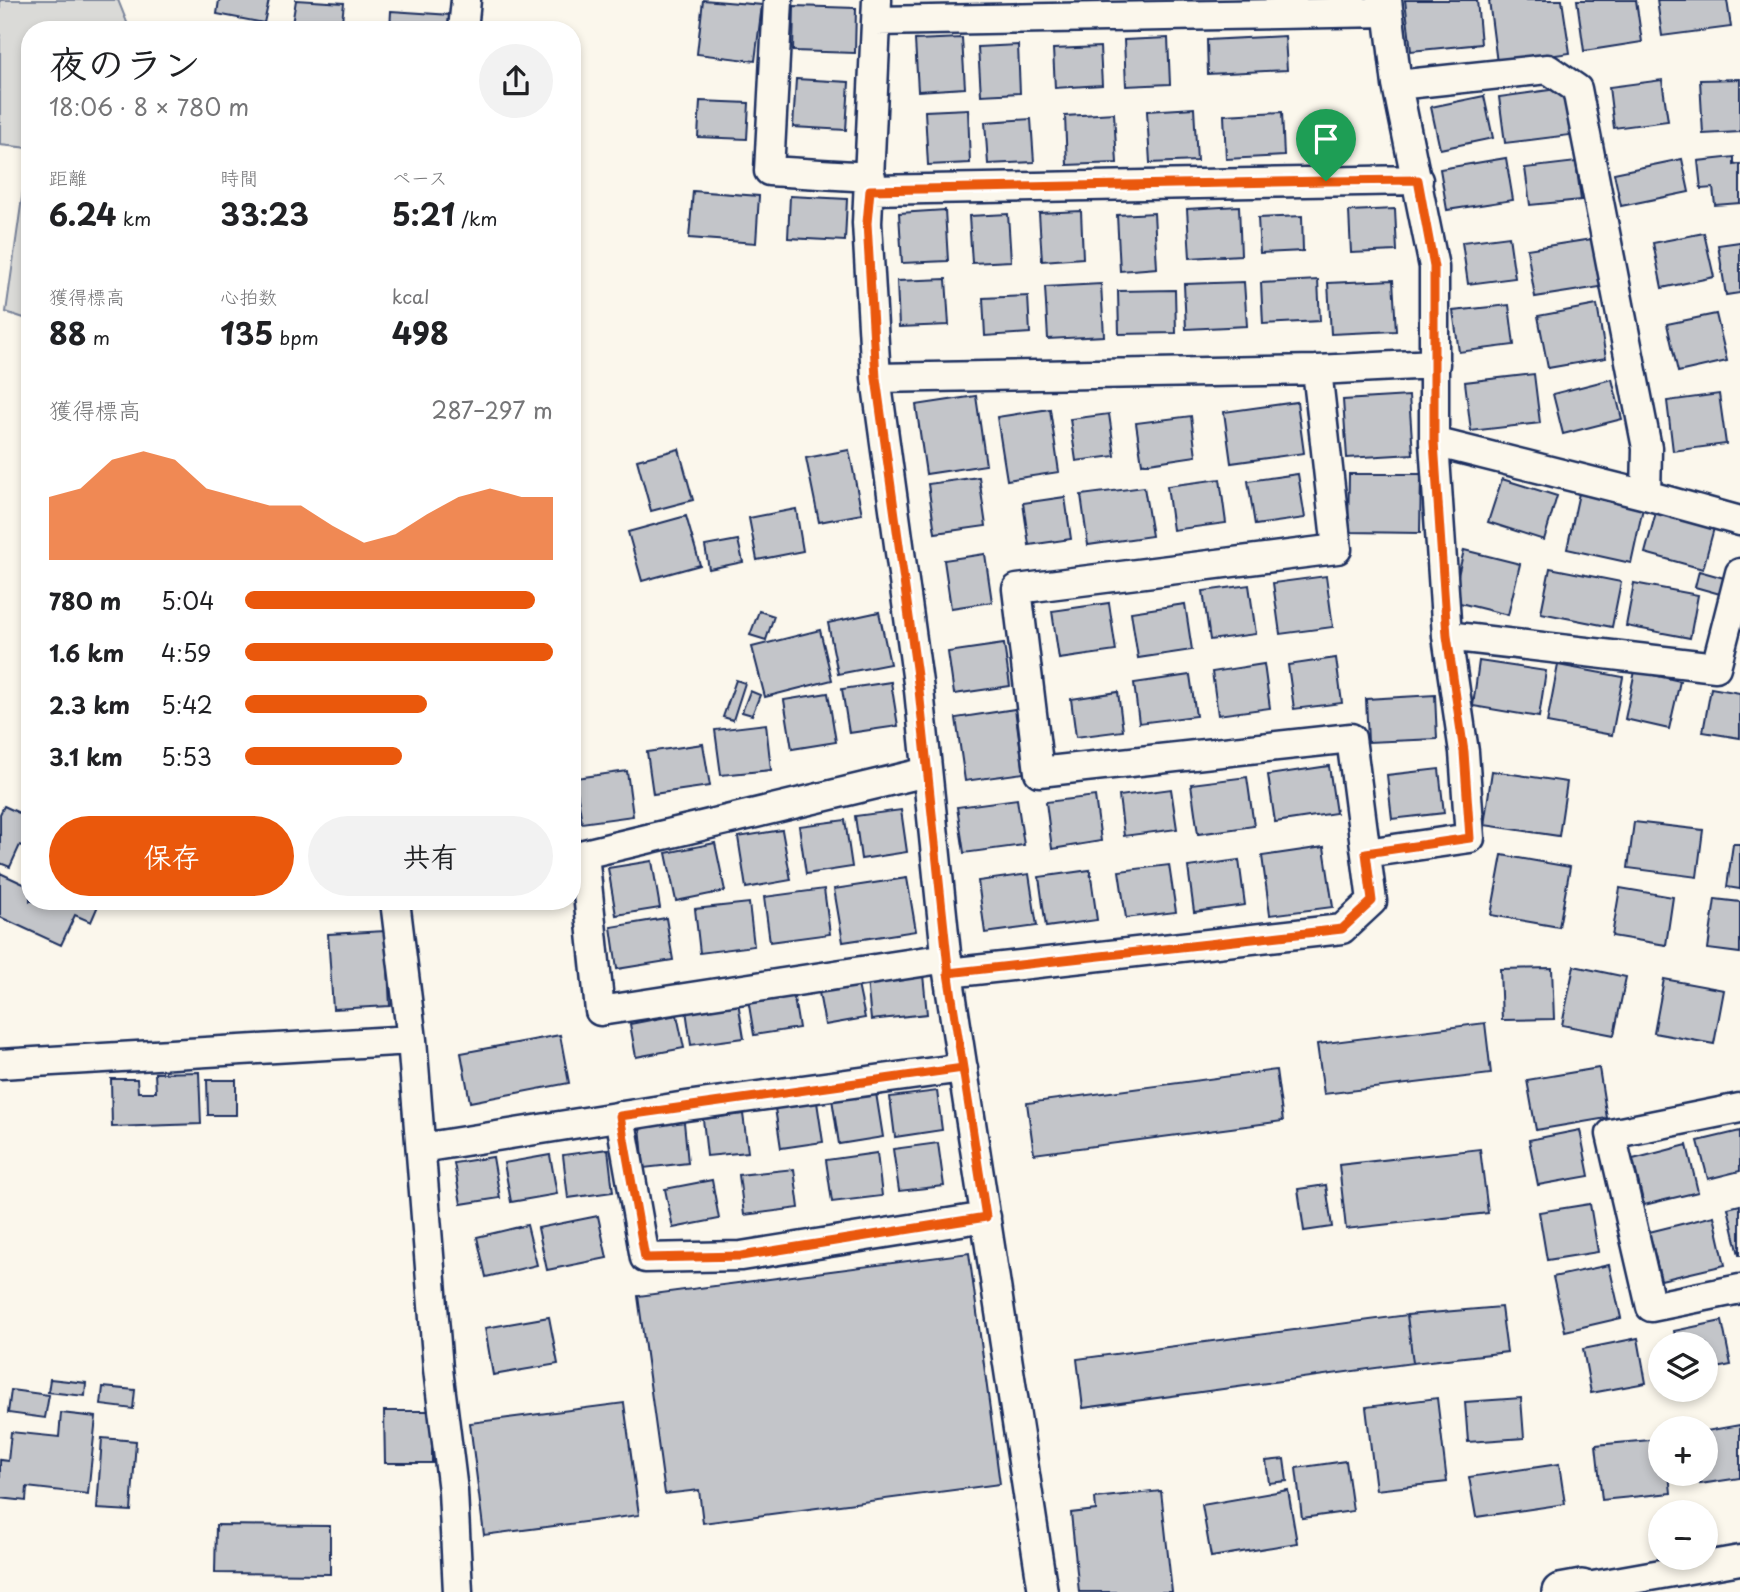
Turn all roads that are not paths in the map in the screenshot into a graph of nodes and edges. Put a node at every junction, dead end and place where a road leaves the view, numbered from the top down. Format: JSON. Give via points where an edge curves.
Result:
{"nodes":[{"id":1,"x":466,"y":0,"type":"edge"},
{"id":2,"x":778,"y":0,"type":"edge"},
{"id":3,"x":1387,"y":6,"type":"edge"},
{"id":4,"x":1257,"y":7,"type":"edge"},
{"id":5,"x":877,"y":11,"type":"edge"},
{"id":6,"x":464,"y":21,"type":"edge"},
{"id":7,"x":1397,"y":85,"type":"junction"},
{"id":8,"x":1418,"y":180,"type":"junction"},
{"id":9,"x":870,"y":183,"type":"junction"},
{"id":10,"x":1435,"y":364,"type":"junction"},
{"id":11,"x":1317,"y":370,"type":"junction"},
{"id":12,"x":876,"y":378,"type":"junction"},
{"id":13,"x":1434,"y":442,"type":"junction"},
{"id":14,"x":1646,"y":495,"type":"junction"},
{"id":15,"x":1740,"y":521,"type":"edge"},
{"id":16,"x":1740,"y":573,"type":"edge"},
{"id":17,"x":1447,"y":636,"type":"junction"},
{"id":18,"x":927,"y":772,"type":"junction"},
{"id":19,"x":1366,"y":853,"type":"junction"},
{"id":20,"x":397,"y":910,"type":"edge"},
{"id":21,"x":948,"y":966,"type":"junction"},
{"id":22,"x":412,"y":1040,"type":"junction"},
{"id":23,"x":0,"y":1064,"type":"edge"},
{"id":24,"x":963,"y":1068,"type":"junction"},
{"id":25,"x":1740,"y":1108,"type":"edge"},
{"id":26,"x":620,"y":1116,"type":"junction"},
{"id":27,"x":421,"y":1148,"type":"junction"},
{"id":28,"x":986,"y":1217,"type":"junction"},
{"id":29,"x":1740,"y":1289,"type":"edge"},
{"id":30,"x":1740,"y":1560,"type":"edge"},
{"id":31,"x":1575,"y":1591,"type":"edge"},
{"id":32,"x":458,"y":1592,"type":"edge"},
{"id":33,"x":1043,"y":1592,"type":"edge"}],
"edges":[{"from":1,"to":6,"type":"street"},
{"from":2,"to":9,"type":"street","via":[[769,171]]},
{"from":3,"to":4,"type":"street"},
{"from":3,"to":7,"type":"street"},
{"from":4,"to":5,"type":"street"},
{"from":5,"to":9,"type":"street"},
{"from":7,"to":8,"type":"street"},
{"from":7,"to":14,"type":"street","via":[[1548,69],[1577,89],[1647,448]]},
{"from":8,"to":9,"type":"street"},
{"from":8,"to":10,"type":"street","via":[[1434,267]]},
{"from":9,"to":12,"type":"street","via":[[867,223]]},
{"from":10,"to":11,"type":"street"},
{"from":10,"to":13,"type":"street"},
{"from":11,"to":12,"type":"street"},
{"from":11,"to":19,"type":"street","via":[[1336,549],[1017,589],[1039,772],[1350,738]]},
{"from":12,"to":18,"type":"street"},
{"from":13,"to":14,"type":"street"},
{"from":13,"to":17,"type":"street"},
{"from":14,"to":15,"type":"street"},
{"from":16,"to":17,"type":"street","via":[[1716,667]]},
{"from":17,"to":19,"type":"street","via":[[1464,752],[1470,838]]},
{"from":18,"to":21,"type":"street"},
{"from":18,"to":21,"type":"street","via":[[584,854],[600,1011]]},
{"from":19,"to":21,"type":"street","via":[[1372,901],[1342,929]]},
{"from":20,"to":22,"type":"street"},
{"from":21,"to":24,"type":"street"},
{"from":22,"to":23,"type":"street"},
{"from":22,"to":27,"type":"street"},
{"from":24,"to":26,"type":"street"},
{"from":24,"to":28,"type":"street"},
{"from":25,"to":29,"type":"street","via":[[1611,1134],[1651,1307]]},
{"from":26,"to":27,"type":"street"},
{"from":26,"to":28,"type":"street","via":[[645,1258],[741,1256]]},
{"from":27,"to":32,"type":"street"},
{"from":28,"to":33,"type":"street"},
{"from":30,"to":31,"type":"street"}]}
